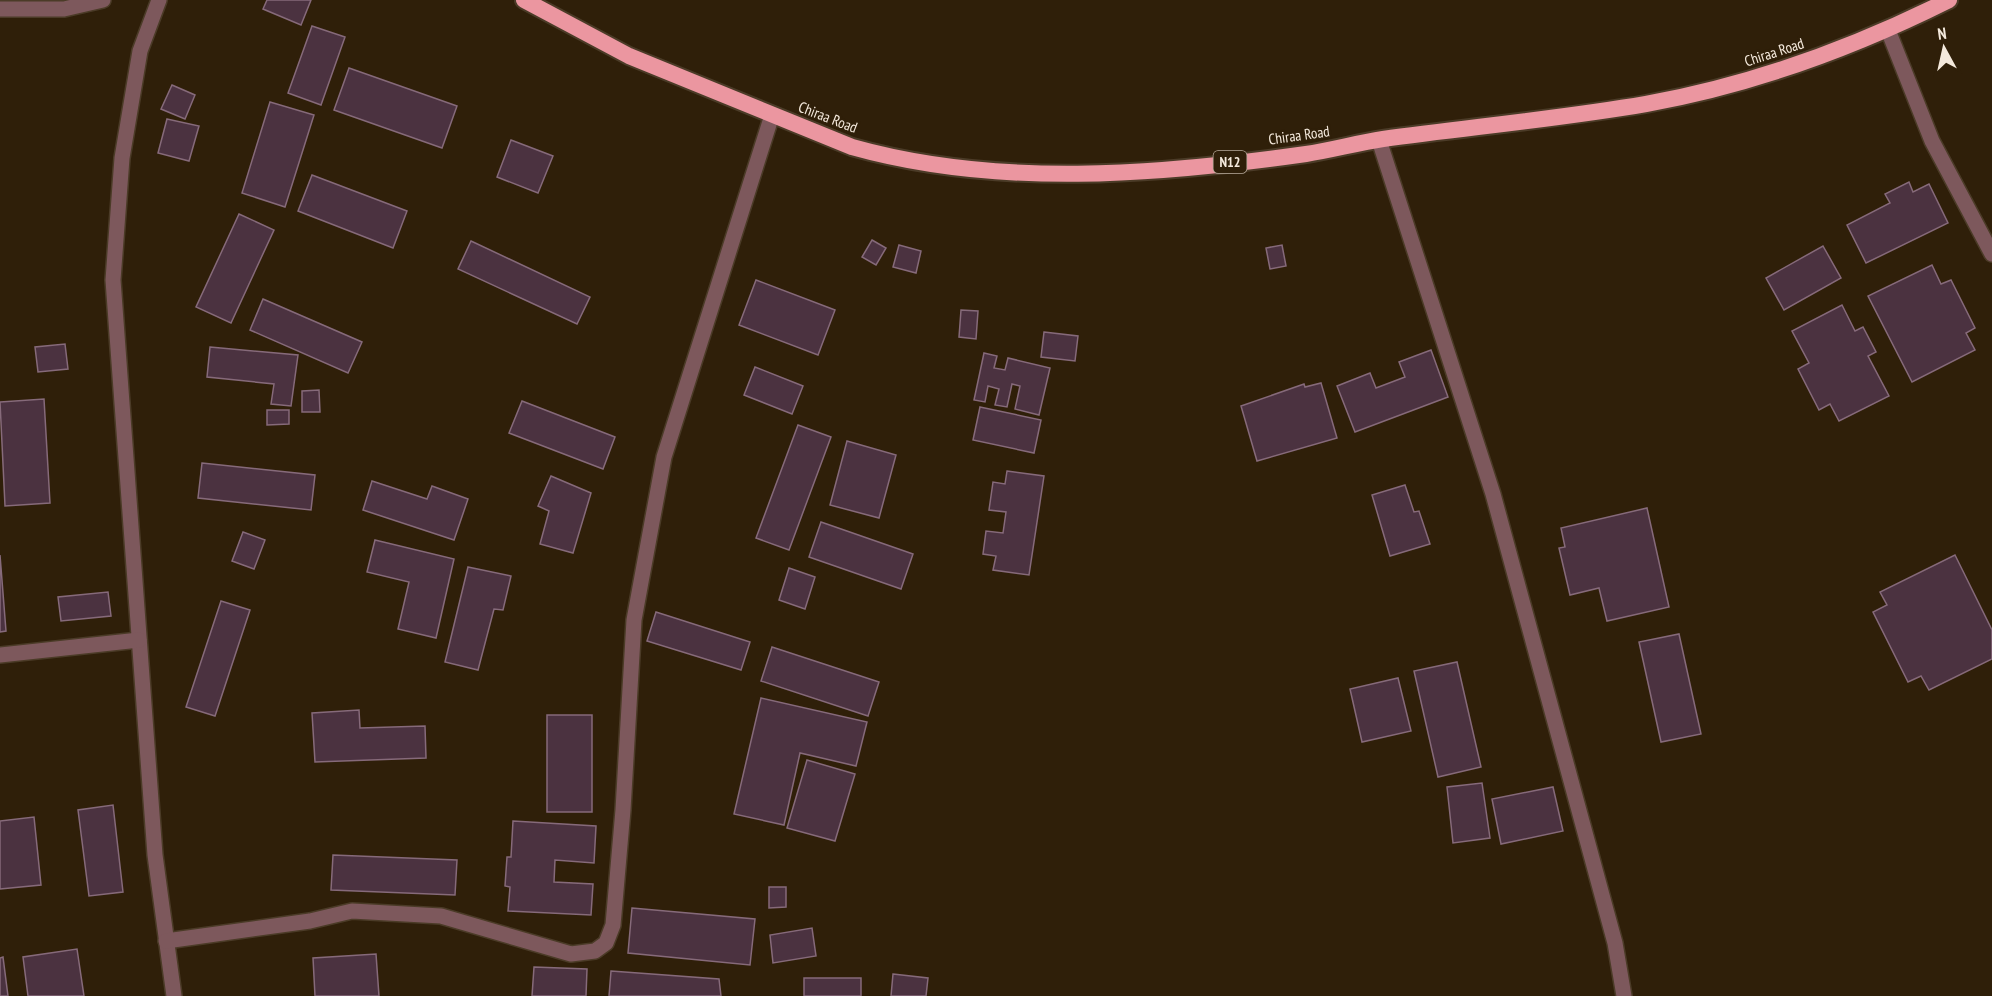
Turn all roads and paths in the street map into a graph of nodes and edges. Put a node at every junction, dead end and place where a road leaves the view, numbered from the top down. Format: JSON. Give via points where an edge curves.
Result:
{"nodes":[{"id":1,"x":103,"y":0,"type":"edge"},
{"id":2,"x":159,"y":0,"type":"edge"},
{"id":3,"x":524,"y":0,"type":"edge"},
{"id":4,"x":1949,"y":0,"type":"edge"},
{"id":5,"x":0,"y":9,"type":"edge"},
{"id":6,"x":1888,"y":30,"type":"junction"},
{"id":7,"x":772,"y":115,"type":"junction"},
{"id":8,"x":1379,"y":140,"type":"junction"},
{"id":9,"x":1992,"y":254,"type":"edge"},
{"id":10,"x":139,"y":640,"type":"junction"},
{"id":11,"x":0,"y":654,"type":"edge"},
{"id":12,"x":166,"y":941,"type":"junction"},
{"id":13,"x":174,"y":996,"type":"edge"},
{"id":14,"x":1624,"y":996,"type":"edge"}],
"edges":[{"from":1,"to":5,"type":"street","via":[[64,9]]},
{"from":2,"to":10,"type":"street","via":[[136,72],[122,159],[113,280]]},
{"from":3,"to":7,"type":"highway","name":"Chiraa Road","number":"N12","via":[[629,56]]},
{"from":4,"to":6,"type":"highway","name":"Chiraa Road","number":"N12"},
{"from":6,"to":8,"type":"highway","name":"Chiraa Road","number":"N12","via":[[1796,65],[1646,104]]},
{"from":6,"to":9,"type":"street","via":[[1932,141]]},
{"from":7,"to":8,"type":"highway","name":"Chiraa Road","number":"N12","via":[[888,157],[959,168],[1038,173],[1140,172],[1307,154]]},
{"from":7,"to":12,"type":"street","via":[[664,457],[634,620],[613,926],[606,943],[595,951],[571,954],[441,916],[352,911],[310,921]]},
{"from":8,"to":14,"type":"street","via":[[1493,494],[1615,942]]},
{"from":10,"to":11,"type":"street"},
{"from":10,"to":12,"type":"street","via":[[155,855]]},
{"from":12,"to":13,"type":"street"}]}
